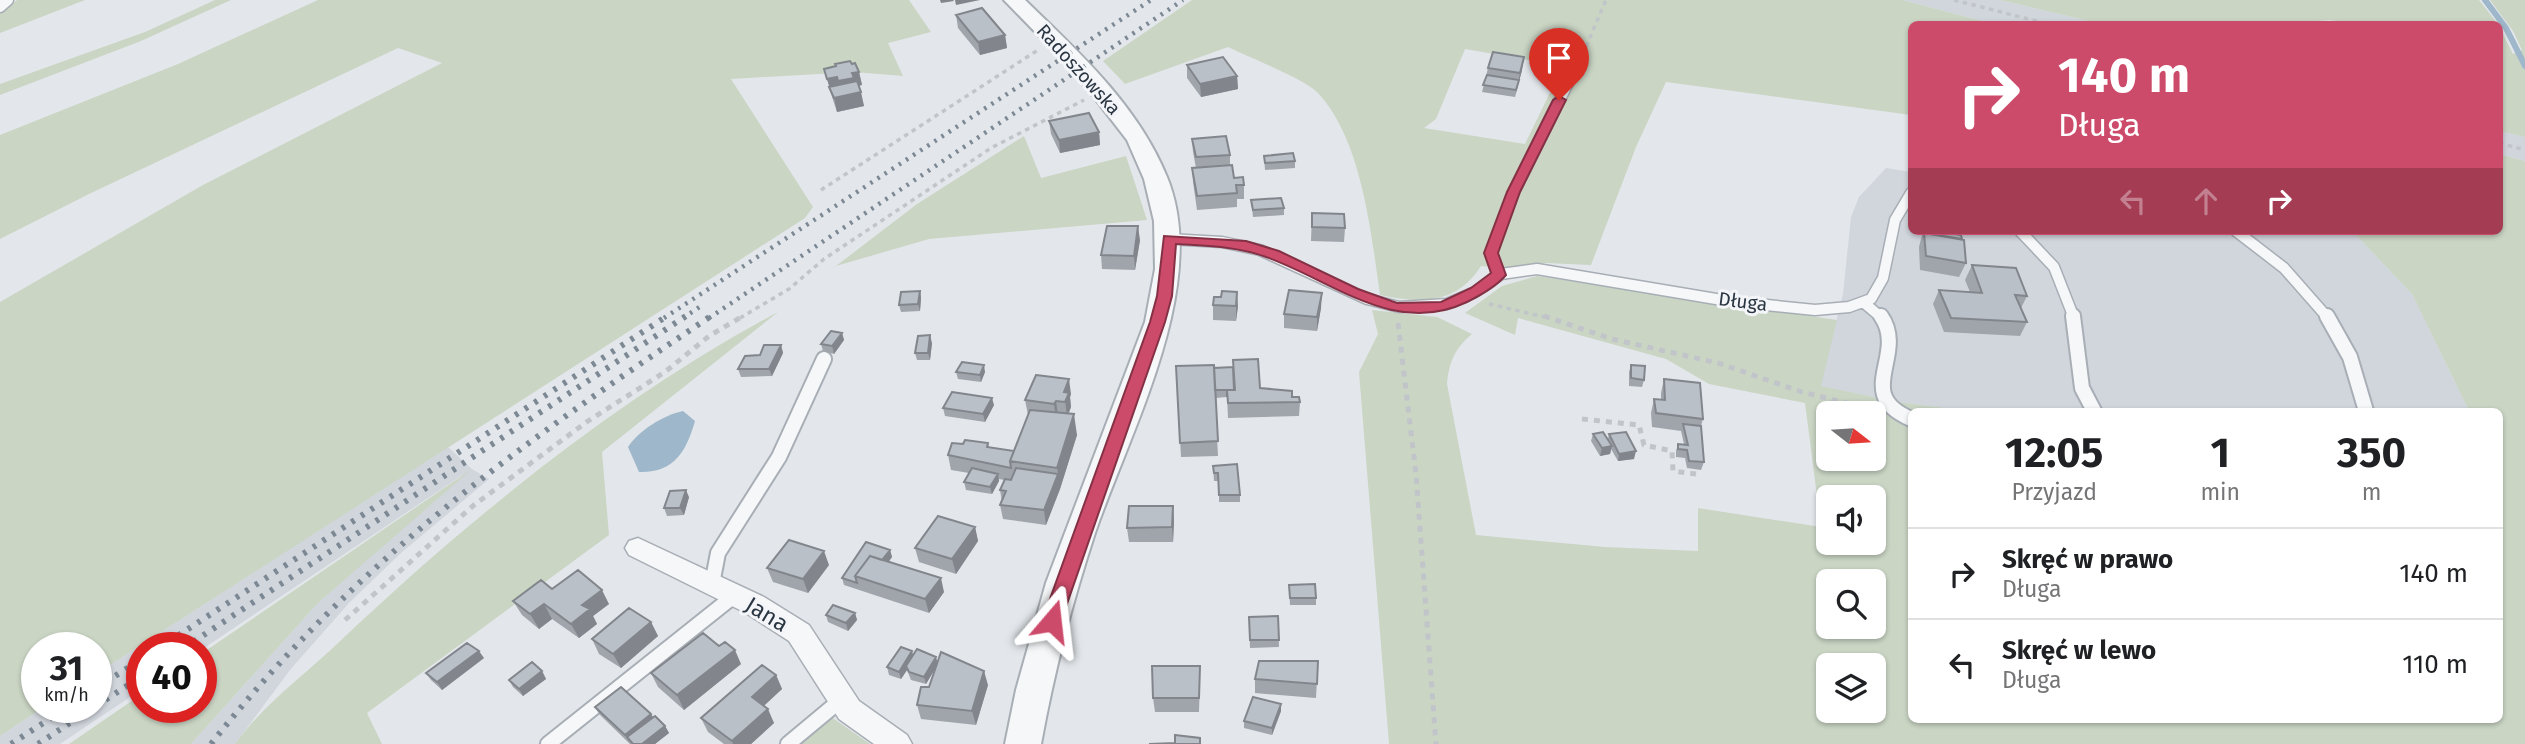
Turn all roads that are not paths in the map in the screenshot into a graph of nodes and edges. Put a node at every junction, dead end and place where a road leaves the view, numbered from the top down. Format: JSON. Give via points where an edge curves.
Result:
{"nodes":[{"id":1,"x":8,"y":0,"type":"edge"},
{"id":2,"x":1014,"y":0,"type":"edge"},
{"id":3,"x":0,"y":7,"type":"edge"},
{"id":4,"x":1571,"y":77,"type":"road end"},
{"id":5,"x":1908,"y":198,"type":"edge"},
{"id":6,"x":2021,"y":235,"type":"edge"},
{"id":7,"x":2241,"y":235,"type":"edge"},
{"id":8,"x":1169,"y":239,"type":"junction"},
{"id":9,"x":1499,"y":275,"type":"junction"},
{"id":10,"x":1863,"y":302,"type":"junction"},
{"id":11,"x":824,"y":359,"type":"dead end"},
{"id":12,"x":2092,"y":408,"type":"edge"},
{"id":13,"x":2365,"y":408,"type":"edge"},
{"id":14,"x":1908,"y":418,"type":"edge"},
{"id":15,"x":638,"y":548,"type":"dead end"},
{"id":16,"x":723,"y":589,"type":"junction"},
{"id":17,"x":842,"y":699,"type":"junction"},
{"id":18,"x":548,"y":744,"type":"edge"},
{"id":19,"x":788,"y":744,"type":"edge"},
{"id":20,"x":897,"y":744,"type":"edge"},
{"id":21,"x":1023,"y":744,"type":"edge"}],
"edges":[{"from":1,"to":3,"type":"lane"},
{"from":2,"to":8,"type":"street","name":"Radoszowska","via":[[1104,92],[1136,135],[1153,169],[1167,214]]},
{"from":4,"to":9,"type":"lane","via":[[1514,192],[1491,253]]},
{"from":5,"to":10,"type":"lane","via":[[1892,223],[1882,283],[1871,299]]},
{"from":6,"to":12,"type":"lane","via":[[2049,261],[2063,282],[2079,354],[2079,387]]},
{"from":7,"to":13,"type":"lane","via":[[2277,262],[2329,318],[2357,375]]},
{"from":8,"to":9,"type":"lane","name":"Długa","via":[[1241,244],[1396,307],[1443,307]]},
{"from":8,"to":21,"type":"street","name":"Radoszowska","via":[[1165,296],[1158,322],[1065,579],[1045,642]]},
{"from":9,"to":10,"type":"lane","name":"Długa","via":[[1542,268],[1696,295],[1832,310]]},
{"from":10,"to":14,"type":"lane","via":[[1886,323],[1890,340],[1881,391],[1886,405]]},
{"from":11,"to":16,"type":"lane","via":[[778,461],[729,532],[713,567]]},
{"from":15,"to":16,"type":"street","name":"Jana"},
{"from":16,"to":17,"type":"street","name":"Jana","via":[[799,634]]},
{"from":16,"to":18,"type":"lane"},
{"from":17,"to":19,"type":"lane"},
{"from":17,"to":20,"type":"street","name":"Jana"}]}
